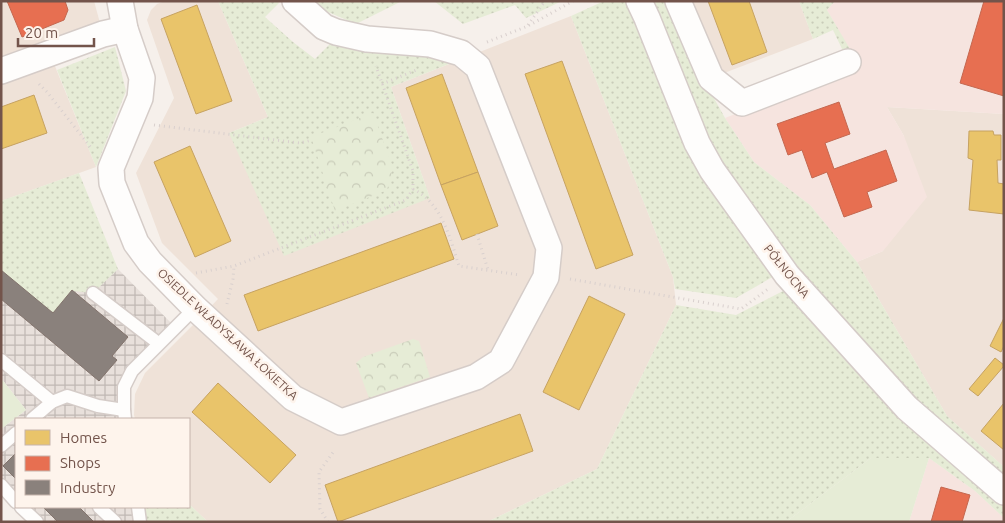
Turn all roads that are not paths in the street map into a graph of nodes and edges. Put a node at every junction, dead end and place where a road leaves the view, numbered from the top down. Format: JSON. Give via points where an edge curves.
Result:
{"nodes":[{"id":1,"x":120,"y":1,"type":"edge"},
{"id":2,"x":295,"y":1,"type":"edge"},
{"id":3,"x":640,"y":1,"type":"edge"},
{"id":4,"x":678,"y":1,"type":"edge"},
{"id":5,"x":125,"y":29,"type":"junction"},
{"id":6,"x":848,"y":62,"type":"dead end"},
{"id":7,"x":10,"y":68,"type":"edge"},
{"id":8,"x":92,"y":292,"type":"dead end"},
{"id":9,"x":196,"y":308,"type":"junction"},
{"id":10,"x":158,"y":344,"type":"junction"},
{"id":11,"x":1,"y":360,"type":"edge"},
{"id":12,"x":52,"y":402,"type":"junction"},
{"id":13,"x":125,"y":415,"type":"edge"},
{"id":14,"x":33,"y":418,"type":"edge"},
{"id":15,"x":15,"y":434,"type":"edge"},
{"id":16,"x":1,"y":446,"type":"edge"},
{"id":17,"x":1,"y":485,"type":"edge"},
{"id":18,"x":1004,"y":492,"type":"edge"},
{"id":19,"x":15,"y":501,"type":"edge"},
{"id":20,"x":22,"y":508,"type":"edge"},
{"id":21,"x":100,"y":508,"type":"edge"},
{"id":22,"x":138,"y":508,"type":"edge"},
{"id":23,"x":37,"y":522,"type":"edge"},
{"id":24,"x":115,"y":522,"type":"edge"},
{"id":25,"x":140,"y":522,"type":"edge"}],
"edges":[{"from":1,"to":5,"type":"street"},
{"from":2,"to":9,"type":"street","name":"OSIEDLE WŁADYSŁAWA ŁOKIETKA","via":[[324,27],[367,39],[430,44],[461,53],[478,67],[549,248],[557,278],[502,361],[476,377],[342,422],[293,398]]},
{"from":3,"to":18,"type":"street","name":"PÓŁNOCNA","via":[[697,143],[712,170],[788,275],[907,408]]},
{"from":4,"to":6,"type":"street","via":[[711,78],[742,103]]},
{"from":5,"to":7,"type":"street"},
{"from":5,"to":9,"type":"street","name":"OSIEDLE WŁADYSŁAWA ŁOKIETKA","via":[[142,78],[140,98],[111,168],[112,183],[136,243],[150,262]]},
{"from":8,"to":10,"type":"lane"},
{"from":9,"to":10,"type":"lane"},
{"from":10,"to":13,"type":"lane","via":[[132,371],[124,387]]},
{"from":11,"to":12,"type":"lane"},
{"from":12,"to":13,"type":"lane","via":[[68,396]]},
{"from":12,"to":14,"type":"lane"},
{"from":15,"to":16,"type":"lane"},
{"from":17,"to":19,"type":"lane"},
{"from":20,"to":23,"type":"lane"},
{"from":21,"to":24,"type":"lane"},
{"from":22,"to":25,"type":"lane"}]}
